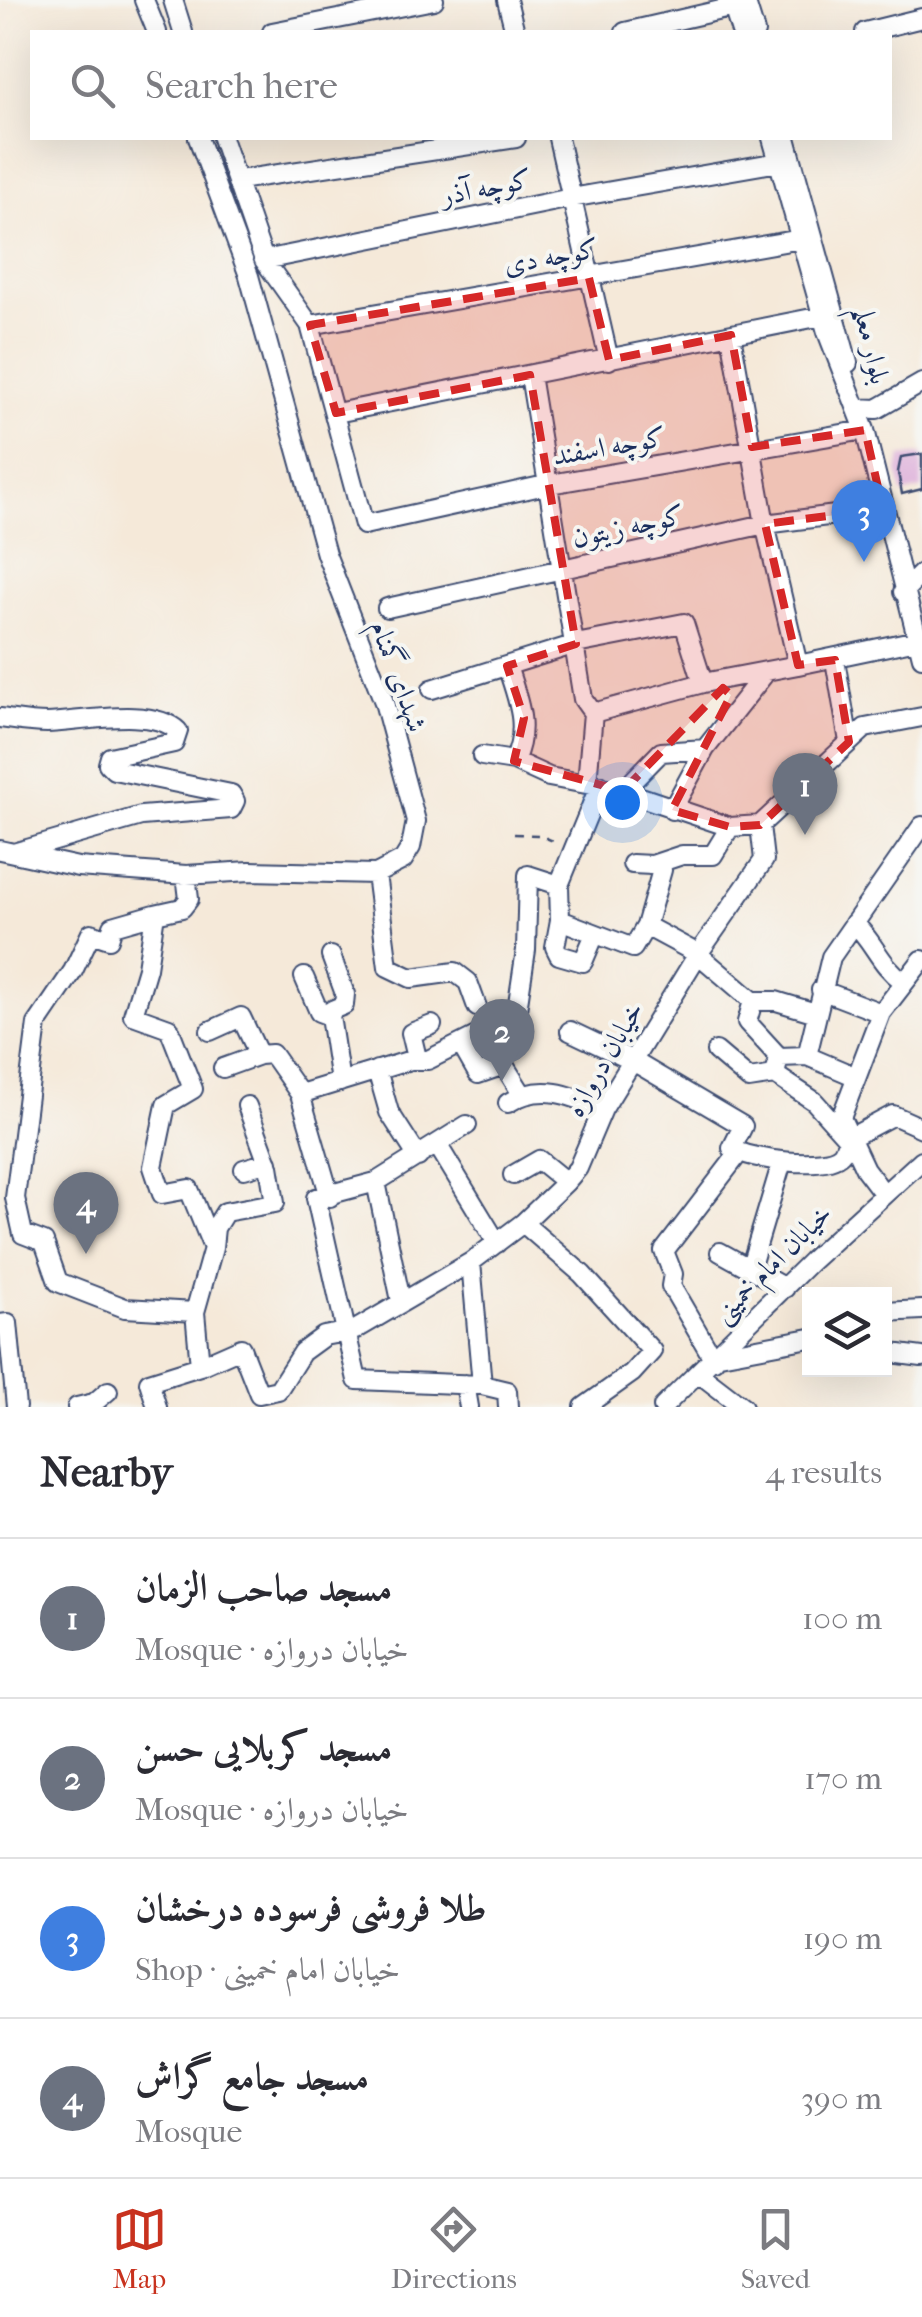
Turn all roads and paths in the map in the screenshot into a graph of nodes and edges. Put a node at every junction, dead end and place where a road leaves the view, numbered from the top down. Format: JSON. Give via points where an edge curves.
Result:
{"nodes":[{"id":1,"x":144,"y":0,"type":"edge"},
{"id":2,"x":173,"y":0,"type":"edge"},
{"id":3,"x":434,"y":0,"type":"edge"},
{"id":4,"x":507,"y":0,"type":"edge"},
{"id":5,"x":737,"y":2,"type":"edge"},
{"id":6,"x":922,"y":18,"type":"edge"},
{"id":7,"x":156,"y":30,"type":"edge"},
{"id":8,"x":182,"y":30,"type":"edge"},
{"id":9,"x":282,"y":30,"type":"edge"},
{"id":10,"x":514,"y":30,"type":"edge"},
{"id":11,"x":632,"y":30,"type":"edge"},
{"id":12,"x":741,"y":30,"type":"edge"},
{"id":13,"x":754,"y":30,"type":"edge"},
{"id":14,"x":873,"y":30,"type":"edge"},
{"id":15,"x":199,"y":140,"type":"edge"},
{"id":16,"x":223,"y":140,"type":"edge"},
{"id":17,"x":503,"y":140,"type":"edge"},
{"id":18,"x":558,"y":140,"type":"edge"},
{"id":19,"x":772,"y":140,"type":"edge"},
{"id":20,"x":787,"y":140,"type":"edge"},
{"id":21,"x":778,"y":162,"type":"junction"},
{"id":22,"x":238,"y":180,"type":"junction"},
{"id":23,"x":571,"y":198,"type":"junction"},
{"id":24,"x":801,"y":240,"type":"junction"},
{"id":25,"x":264,"y":260,"type":"junction"},
{"id":26,"x":589,"y":278,"type":"junction"},
{"id":27,"x":822,"y":316,"type":"junction"},
{"id":28,"x":310,"y":325,"type":"junction"},
{"id":29,"x":731,"y":335,"type":"junction"},
{"id":30,"x":609,"y":360,"type":"junction"},
{"id":31,"x":530,"y":375,"type":"junction"},
{"id":32,"x":922,"y":383,"type":"edge"},
{"id":33,"x":858,"y":408,"type":"junction"},
{"id":34,"x":336,"y":413,"type":"junction"},
{"id":35,"x":865,"y":430,"type":"junction"},
{"id":36,"x":752,"y":447,"type":"junction"},
{"id":37,"x":550,"y":484,"type":"junction"},
{"id":38,"x":883,"y":509,"type":"junction"},
{"id":39,"x":765,"y":524,"type":"junction"},
{"id":40,"x":562,"y":568,"type":"junction"},
{"id":41,"x":922,"y":573,"type":"edge"},
{"id":42,"x":903,"y":592,"type":"junction"},
{"id":43,"x":387,"y":608,"type":"dead end"},
{"id":44,"x":576,"y":644,"type":"junction"},
{"id":45,"x":920,"y":648,"type":"edge"},
{"id":46,"x":835,"y":660,"type":"junction"},
{"id":47,"x":798,"y":665,"type":"junction"},
{"id":48,"x":507,"y":666,"type":"junction"},
{"id":49,"x":766,"y":672,"type":"junction"},
{"id":50,"x":704,"y":683,"type":"junction"},
{"id":51,"x":432,"y":689,"type":"dead end"},
{"id":52,"x":594,"y":713,"type":"junction"},
{"id":53,"x":0,"y":718,"type":"edge"},
{"id":54,"x":922,"y":718,"type":"edge"},
{"id":55,"x":849,"y":742,"type":"junction"},
{"id":56,"x":705,"y":749,"type":"junction"},
{"id":57,"x":482,"y":756,"type":"dead end"},
{"id":58,"x":514,"y":761,"type":"junction"},
{"id":59,"x":593,"y":784,"type":"junction"},
{"id":60,"x":623,"y":791,"type":"junction"},
{"id":61,"x":672,"y":810,"type":"junction"},
{"id":62,"x":760,"y":825,"type":"junction"},
{"id":63,"x":730,"y":826,"type":"junction"},
{"id":64,"x":922,"y":826,"type":"edge"},
{"id":65,"x":514,"y":834,"type":"dead end"},
{"id":66,"x":575,"y":849,"type":"junction"},
{"id":67,"x":8,"y":851,"type":"edge"},
{"id":68,"x":659,"y":863,"type":"junction"},
{"id":69,"x":632,"y":864,"type":"dead end"},
{"id":70,"x":376,"y":874,"type":"junction"},
{"id":71,"x":186,"y":875,"type":"junction"},
{"id":72,"x":560,"y":885,"type":"junction"},
{"id":73,"x":155,"y":914,"type":"junction"},
{"id":74,"x":560,"y":920,"type":"junction"},
{"id":75,"x":854,"y":923,"type":"junction"},
{"id":76,"x":646,"y":926,"type":"junction"},
{"id":77,"x":595,"y":934,"type":"junction"},
{"id":78,"x":698,"y":954,"type":"junction"},
{"id":79,"x":332,"y":956,"type":"dead end"},
{"id":80,"x":922,"y":960,"type":"edge"},
{"id":81,"x":304,"y":977,"type":"dead end"},
{"id":82,"x":904,"y":982,"type":"junction"},
{"id":83,"x":821,"y":990,"type":"junction"},
{"id":84,"x":752,"y":1001,"type":"junction"},
{"id":85,"x":476,"y":1007,"type":"dead end"},
{"id":86,"x":816,"y":1013,"type":"junction"},
{"id":87,"x":881,"y":1013,"type":"junction"},
{"id":88,"x":330,"y":1016,"type":"junction"},
{"id":89,"x":514,"y":1023,"type":"dead end"},
{"id":90,"x":432,"y":1024,"type":"dead end"},
{"id":91,"x":210,"y":1030,"type":"dead end"},
{"id":92,"x":486,"y":1031,"type":"dead end"},
{"id":93,"x":570,"y":1031,"type":"dead end"},
{"id":94,"x":462,"y":1046,"type":"junction"},
{"id":95,"x":716,"y":1051,"type":"dead end"},
{"id":96,"x":259,"y":1055,"type":"junction"},
{"id":97,"x":807,"y":1056,"type":"junction"},
{"id":98,"x":417,"y":1058,"type":"junction"},
{"id":99,"x":633,"y":1061,"type":"junction"},
{"id":100,"x":777,"y":1066,"type":"junction"},
{"id":101,"x":224,"y":1068,"type":"dead end"},
{"id":102,"x":378,"y":1070,"type":"junction"},
{"id":103,"x":854,"y":1076,"type":"junction"},
{"id":104,"x":340,"y":1082,"type":"junction"},
{"id":105,"x":300,"y":1094,"type":"junction"},
{"id":106,"x":248,"y":1106,"type":"dead end"},
{"id":107,"x":603,"y":1109,"type":"junction"},
{"id":108,"x":467,"y":1124,"type":"dead end"},
{"id":109,"x":922,"y":1128,"type":"edge"},
{"id":110,"x":848,"y":1140,"type":"junction"},
{"id":111,"x":437,"y":1144,"type":"junction"},
{"id":112,"x":739,"y":1153,"type":"junction"},
{"id":113,"x":418,"y":1158,"type":"junction"},
{"id":114,"x":922,"y":1160,"type":"edge"},
{"id":115,"x":268,"y":1162,"type":"junction"},
{"id":116,"x":782,"y":1162,"type":"junction"},
{"id":117,"x":244,"y":1169,"type":"dead end"},
{"id":118,"x":513,"y":1175,"type":"dead end"},
{"id":119,"x":376,"y":1182,"type":"junction"},
{"id":120,"x":566,"y":1182,"type":"junction"},
{"id":121,"x":884,"y":1194,"type":"junction"},
{"id":122,"x":330,"y":1197,"type":"junction"},
{"id":123,"x":8,"y":1199,"type":"edge"},
{"id":124,"x":523,"y":1224,"type":"junction"},
{"id":125,"x":497,"y":1243,"type":"junction"},
{"id":126,"x":213,"y":1248,"type":"junction"},
{"id":127,"x":720,"y":1252,"type":"dead end"},
{"id":128,"x":471,"y":1262,"type":"junction"},
{"id":129,"x":750,"y":1269,"type":"junction"},
{"id":130,"x":784,"y":1288,"type":"junction"},
{"id":131,"x":401,"y":1301,"type":"junction"},
{"id":132,"x":922,"y":1310,"type":"edge"},
{"id":133,"x":195,"y":1312,"type":"junction"},
{"id":134,"x":892,"y":1312,"type":"edge"},
{"id":135,"x":0,"y":1324,"type":"edge"},
{"id":136,"x":346,"y":1332,"type":"junction"},
{"id":137,"x":802,"y":1340,"type":"edge"},
{"id":138,"x":892,"y":1353,"type":"edge"},
{"id":139,"x":717,"y":1357,"type":"junction"},
{"id":140,"x":922,"y":1357,"type":"edge"},
{"id":141,"x":200,"y":1366,"type":"junction"},
{"id":142,"x":700,"y":1374,"type":"junction"},
{"id":143,"x":473,"y":1384,"type":"junction"},
{"id":144,"x":108,"y":1391,"type":"dead end"},
{"id":145,"x":279,"y":1399,"type":"edge"},
{"id":146,"x":16,"y":1407,"type":"edge"},
{"id":147,"x":77,"y":1407,"type":"edge"},
{"id":148,"x":156,"y":1407,"type":"edge"},
{"id":149,"x":469,"y":1407,"type":"edge"},
{"id":150,"x":508,"y":1407,"type":"edge"},
{"id":151,"x":585,"y":1407,"type":"edge"},
{"id":152,"x":663,"y":1407,"type":"edge"},
{"id":153,"x":743,"y":1407,"type":"edge"}],
"edges":[{"from":1,"to":7,"type":"street"},
{"from":2,"to":8,"type":"street"},
{"from":3,"to":9,"type":"street"},
{"from":4,"to":10,"type":"street"},
{"from":5,"to":11,"type":"street"},
{"from":5,"to":12,"type":"street"},
{"from":5,"to":13,"type":"street"},
{"from":6,"to":14,"type":"street"},
{"from":15,"to":70,"type":"street","name":"شهدای گمنام","via":[[249,276],[326,554],[384,702],[416,821],[402,860]]},
{"from":16,"to":22,"type":"street"},
{"from":17,"to":22,"type":"street"},
{"from":18,"to":23,"type":"street"},
{"from":19,"to":21,"type":"street","name":"بلوار معلم"},
{"from":20,"to":33,"type":"street","name":"بلوار معلم"},
{"from":21,"to":23,"type":"street","name":"کوچه آذر"},
{"from":21,"to":24,"type":"street","name":"بلوار معلم"},
{"from":22,"to":25,"type":"street"},
{"from":23,"to":25,"type":"street","name":"کوچه آذر"},
{"from":23,"to":26,"type":"street"},
{"from":24,"to":26,"type":"street","name":"کوچه دی"},
{"from":24,"to":27,"type":"street","name":"بلوار معلم"},
{"from":25,"to":28,"type":"street"},
{"from":26,"to":28,"type":"street","name":"کوچه دی"},
{"from":26,"to":30,"type":"street"},
{"from":27,"to":29,"type":"street"},
{"from":27,"to":33,"type":"street","name":"بلوار معلم"},
{"from":28,"to":34,"type":"street"},
{"from":29,"to":30,"type":"street"},
{"from":29,"to":36,"type":"street"},
{"from":30,"to":31,"type":"street"},
{"from":31,"to":34,"type":"street"},
{"from":31,"to":37,"type":"street"},
{"from":32,"to":33,"type":"street","via":[[878,409]]},
{"from":33,"to":35,"type":"street"},
{"from":34,"to":37,"type":"street","name":"کوچه اسفند","via":[[364,524]]},
{"from":35,"to":36,"type":"street","name":"کوچه اسفند"},
{"from":35,"to":38,"type":"street"},
{"from":36,"to":37,"type":"street","name":"کوچه اسفند"},
{"from":36,"to":39,"type":"street"},
{"from":37,"to":40,"type":"street"},
{"from":38,"to":39,"type":"street","name":"کوچه زیتون"},
{"from":38,"to":42,"type":"street"},
{"from":39,"to":40,"type":"street","name":"کوچه زیتون"},
{"from":39,"to":47,"type":"street"},
{"from":40,"to":43,"type":"street","name":"کوچه زیتون"},
{"from":40,"to":44,"type":"street"},
{"from":41,"to":42,"type":"street"},
{"from":42,"to":45,"type":"street"},
{"from":44,"to":48,"type":"street"},
{"from":44,"to":50,"type":"street","via":[[684,623]]},
{"from":44,"to":52,"type":"street","via":[[582,699]]},
{"from":45,"to":46,"type":"street"},
{"from":46,"to":47,"type":"street"},
{"from":46,"to":55,"type":"street"},
{"from":47,"to":49,"type":"street"},
{"from":48,"to":51,"type":"street"},
{"from":48,"to":58,"type":"street","via":[[524,718]]},
{"from":49,"to":50,"type":"street"},
{"from":49,"to":56,"type":"street"},
{"from":50,"to":52,"type":"street"},
{"from":52,"to":59,"type":"street"},
{"from":53,"to":67,"type":"street","via":[[169,722],[178,731],[174,743],[110,757],[108,764],[230,794],[235,801],[231,809],[141,816]]},
{"from":54,"to":55,"type":"street","via":[[864,728]]},
{"from":55,"to":62,"type":"street"},
{"from":56,"to":60,"type":"street","via":[[661,752]]},
{"from":56,"to":61,"type":"street"},
{"from":57,"to":58,"type":"street"},
{"from":58,"to":59,"type":"street","via":[[550,777]]},
{"from":59,"to":60,"type":"street"},
{"from":59,"to":66,"type":"street"},
{"from":60,"to":61,"type":"street"},
{"from":61,"to":63,"type":"street"},
{"from":62,"to":63,"type":"street"},
{"from":62,"to":78,"type":"street","name":"خیابان دروازه","via":[[764,860]]},
{"from":63,"to":68,"type":"street","via":[[713,855],[682,854]]},
{"from":64,"to":75,"type":"street"},
{"from":65,"to":66,"type":"path"},
{"from":66,"to":72,"type":"street"},
{"from":67,"to":71,"type":"street","via":[[78,867]]},
{"from":68,"to":69,"type":"street"},
{"from":68,"to":76,"type":"street"},
{"from":70,"to":71,"type":"street"},
{"from":70,"to":85,"type":"street","via":[[388,966],[411,978],[454,972],[468,982]]},
{"from":71,"to":73,"type":"street","via":[[182,908]]},
{"from":72,"to":74,"type":"street"},
{"from":72,"to":89,"type":"street","via":[[528,875],[526,950]]},
{"from":73,"to":123,"type":"street","via":[[114,926],[109,938],[90,933],[37,1024]]},
{"from":73,"to":126,"type":"street","via":[[132,1015],[169,1028],[193,1089],[166,1106],[153,1167],[162,1194],[189,1189]]},
{"from":74,"to":77,"type":"street"},
{"from":74,"to":77,"type":"street","via":[[559,954],[583,962]]},
{"from":75,"to":82,"type":"street","via":[[883,967]]},
{"from":75,"to":83,"type":"street","via":[[831,957]]},
{"from":76,"to":77,"type":"street","via":[[633,948]]},
{"from":76,"to":78,"type":"street"},
{"from":78,"to":84,"type":"street"},
{"from":78,"to":99,"type":"street","name":"خیابان دروازه"},
{"from":79,"to":88,"type":"street","via":[[346,1000]]},
{"from":80,"to":82,"type":"street"},
{"from":81,"to":88,"type":"street","via":[[320,1012]]},
{"from":82,"to":87,"type":"street"},
{"from":83,"to":86,"type":"street"},
{"from":83,"to":87,"type":"street"},
{"from":84,"to":86,"type":"street"},
{"from":84,"to":100,"type":"street","via":[[748,1022]]},
{"from":86,"to":97,"type":"street"},
{"from":87,"to":103,"type":"street"},
{"from":88,"to":104,"type":"street"},
{"from":90,"to":98,"type":"street","via":[[411,1034]]},
{"from":91,"to":96,"type":"street","via":[[241,1018]]},
{"from":92,"to":94,"type":"street"},
{"from":93,"to":99,"type":"street"},
{"from":94,"to":98,"type":"street"},
{"from":94,"to":107,"type":"street","via":[[478,1074],[504,1065],[515,1098],[564,1092]]},
{"from":95,"to":100,"type":"street","via":[[748,1079]]},
{"from":96,"to":101,"type":"street"},
{"from":96,"to":105,"type":"street","via":[[272,1054]]},
{"from":97,"to":100,"type":"street"},
{"from":97,"to":103,"type":"street"},
{"from":98,"to":102,"type":"street"},
{"from":99,"to":107,"type":"street","name":"خیابان دروازه"},
{"from":99,"to":112,"type":"street","via":[[743,1126],[732,1148]]},
{"from":100,"to":110,"type":"street"},
{"from":102,"to":104,"type":"street"},
{"from":102,"to":113,"type":"street","via":[[389,1112]]},
{"from":103,"to":110,"type":"street","via":[[841,1118]]},
{"from":104,"to":105,"type":"street"},
{"from":105,"to":122,"type":"street"},
{"from":106,"to":115,"type":"street"},
{"from":107,"to":120,"type":"street","name":"خیابان دروازه"},
{"from":108,"to":111,"type":"street"},
{"from":109,"to":110,"type":"street","via":[[893,1115]]},
{"from":110,"to":116,"type":"street","via":[[829,1160]]},
{"from":110,"to":121,"type":"street"},
{"from":111,"to":113,"type":"street"},
{"from":111,"to":125,"type":"street"},
{"from":112,"to":116,"type":"street"},
{"from":112,"to":139,"type":"street","via":[[680,1226],[664,1258],[671,1286]]},
{"from":113,"to":119,"type":"street"},
{"from":114,"to":121,"type":"street","name":"خیابان امام خمینی"},
{"from":115,"to":117,"type":"street"},
{"from":115,"to":126,"type":"street","via":[[275,1202],[226,1212]]},
{"from":116,"to":129,"type":"street"},
{"from":118,"to":120,"type":"street","via":[[539,1160]]},
{"from":119,"to":122,"type":"street"},
{"from":119,"to":131,"type":"street"},
{"from":120,"to":124,"type":"street","name":"خیابان دروازه"},
{"from":121,"to":130,"type":"street","name":"خیابان امام خمینی"},
{"from":122,"to":136,"type":"street","via":[[316,1198]]},
{"from":123,"to":133,"type":"street","via":[[23,1234],[44,1242],[58,1282],[124,1308]]},
{"from":124,"to":125,"type":"street","name":"خیابان دروازه"},
{"from":124,"to":151,"type":"street","via":[[582,1274],[652,1351]]},
{"from":125,"to":128,"type":"street","name":"خیابان دروازه"},
{"from":126,"to":133,"type":"street"},
{"from":127,"to":129,"type":"street"},
{"from":128,"to":131,"type":"street","name":"خیابان دروازه"},
{"from":128,"to":143,"type":"street"},
{"from":129,"to":130,"type":"street"},
{"from":130,"to":139,"type":"street","name":"خیابان امام خمینی"},
{"from":131,"to":136,"type":"street","name":"خیابان دروازه"},
{"from":132,"to":134,"type":"street"},
{"from":133,"to":141,"type":"street"},
{"from":135,"to":146,"type":"street","via":[[8,1322]]},
{"from":136,"to":143,"type":"street","via":[[357,1380]]},
{"from":136,"to":145,"type":"street","name":"خیابان دروازه","via":[[324,1336],[302,1352]]},
{"from":137,"to":139,"type":"street"},
{"from":138,"to":140,"type":"street"},
{"from":139,"to":142,"type":"street","name":"خیابان امام خمینی"},
{"from":141,"to":145,"type":"street","via":[[241,1348],[260,1394]]},
{"from":141,"to":148,"type":"street","via":[[149,1382]]},
{"from":142,"to":152,"type":"street","name":"خیابان امام خمینی"},
{"from":142,"to":153,"type":"street"},
{"from":143,"to":149,"type":"street"},
{"from":143,"to":150,"type":"street","via":[[507,1391]]},
{"from":144,"to":147,"type":"street"}]}
